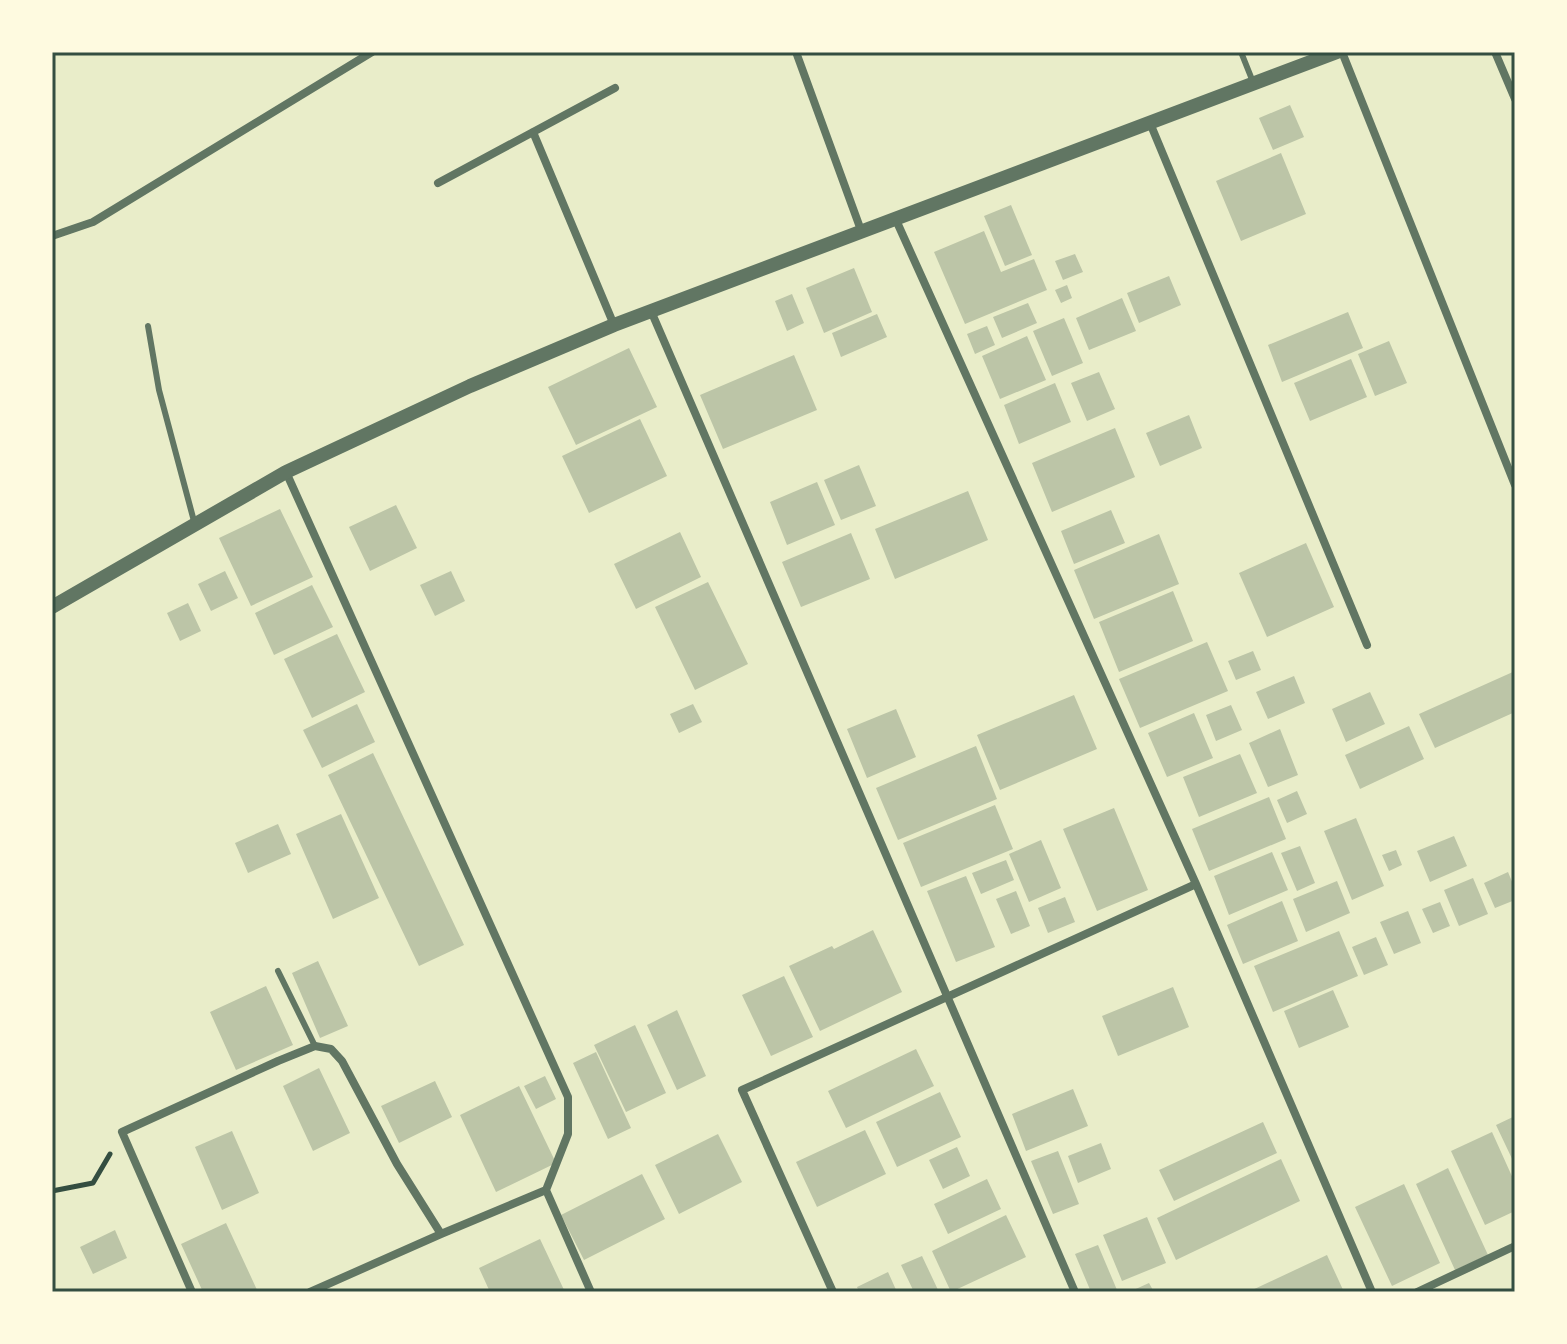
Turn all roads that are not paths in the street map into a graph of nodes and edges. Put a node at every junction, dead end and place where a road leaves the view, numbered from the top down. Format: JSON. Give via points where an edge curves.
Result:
{"nodes":[{"id":1,"x":372,"y":52,"type":"edge"},
{"id":2,"x":796,"y":52,"type":"edge"},
{"id":3,"x":1241,"y":52,"type":"edge"},
{"id":4,"x":1340,"y":52,"type":"edge"},
{"id":5,"x":1495,"y":52,"type":"edge"},
{"id":6,"x":1254,"y":84,"type":"junction"},
{"id":7,"x":615,"y":88,"type":"dead end"},
{"id":8,"x":1515,"y":99,"type":"edge"},
{"id":9,"x":1150,"y":123,"type":"junction"},
{"id":10,"x":533,"y":132,"type":"junction"},
{"id":11,"x":438,"y":183,"type":"dead end"},
{"id":12,"x":896,"y":220,"type":"junction"},
{"id":13,"x":862,"y":233,"type":"junction"},
{"id":14,"x":52,"y":236,"type":"edge"},
{"id":15,"x":651,"y":311,"type":"junction"},
{"id":16,"x":614,"y":325,"type":"junction"},
{"id":17,"x":148,"y":326,"type":"dead end"},
{"id":18,"x":286,"y":472,"type":"junction"},
{"id":19,"x":1515,"y":485,"type":"edge"},
{"id":20,"x":195,"y":525,"type":"junction"},
{"id":21,"x":52,"y":607,"type":"edge"},
{"id":22,"x":1367,"y":645,"type":"dead end"},
{"id":23,"x":1196,"y":884,"type":"junction"},
{"id":24,"x":278,"y":971,"type":"dead end"},
{"id":25,"x":948,"y":997,"type":"junction"},
{"id":26,"x":315,"y":1046,"type":"junction"},
{"id":27,"x":546,"y":1190,"type":"junction"},
{"id":28,"x":441,"y":1234,"type":"junction"},
{"id":29,"x":1515,"y":1246,"type":"edge"},
{"id":30,"x":192,"y":1292,"type":"edge"},
{"id":31,"x":310,"y":1292,"type":"edge"},
{"id":32,"x":591,"y":1292,"type":"edge"},
{"id":33,"x":833,"y":1292,"type":"edge"},
{"id":34,"x":1075,"y":1292,"type":"edge"},
{"id":35,"x":1372,"y":1292,"type":"edge"},
{"id":36,"x":1417,"y":1292,"type":"edge"}],
"edges":[{"from":1,"to":14,"type":"street","via":[[93,222]]},
{"from":2,"to":13,"type":"street"},
{"from":3,"to":6,"type":"lane"},
{"from":4,"to":6,"type":"street"},
{"from":4,"to":19,"type":"street"},
{"from":5,"to":8,"type":"street"},
{"from":6,"to":9,"type":"street"},
{"from":7,"to":10,"type":"street"},
{"from":9,"to":12,"type":"street"},
{"from":9,"to":22,"type":"street"},
{"from":10,"to":11,"type":"street"},
{"from":10,"to":16,"type":"street"},
{"from":12,"to":13,"type":"street"},
{"from":12,"to":23,"type":"street"},
{"from":13,"to":15,"type":"street"},
{"from":15,"to":16,"type":"street"},
{"from":15,"to":25,"type":"street"},
{"from":16,"to":18,"type":"street"},
{"from":17,"to":20,"type":"lane","via":[[159,390]]},
{"from":18,"to":20,"type":"street"},
{"from":18,"to":27,"type":"street","via":[[568,1097],[568,1134]]},
{"from":20,"to":21,"type":"street"},
{"from":23,"to":25,"type":"street"},
{"from":23,"to":35,"type":"street"},
{"from":24,"to":26,"type":"lane"},
{"from":25,"to":33,"type":"street","via":[[742,1090]]},
{"from":25,"to":34,"type":"street"},
{"from":26,"to":28,"type":"street","via":[[331,1049],[342,1061]]},
{"from":26,"to":30,"type":"street","via":[[122,1132]]},
{"from":27,"to":28,"type":"street"},
{"from":27,"to":32,"type":"street"},
{"from":28,"to":31,"type":"street"},
{"from":29,"to":36,"type":"street"}]}
